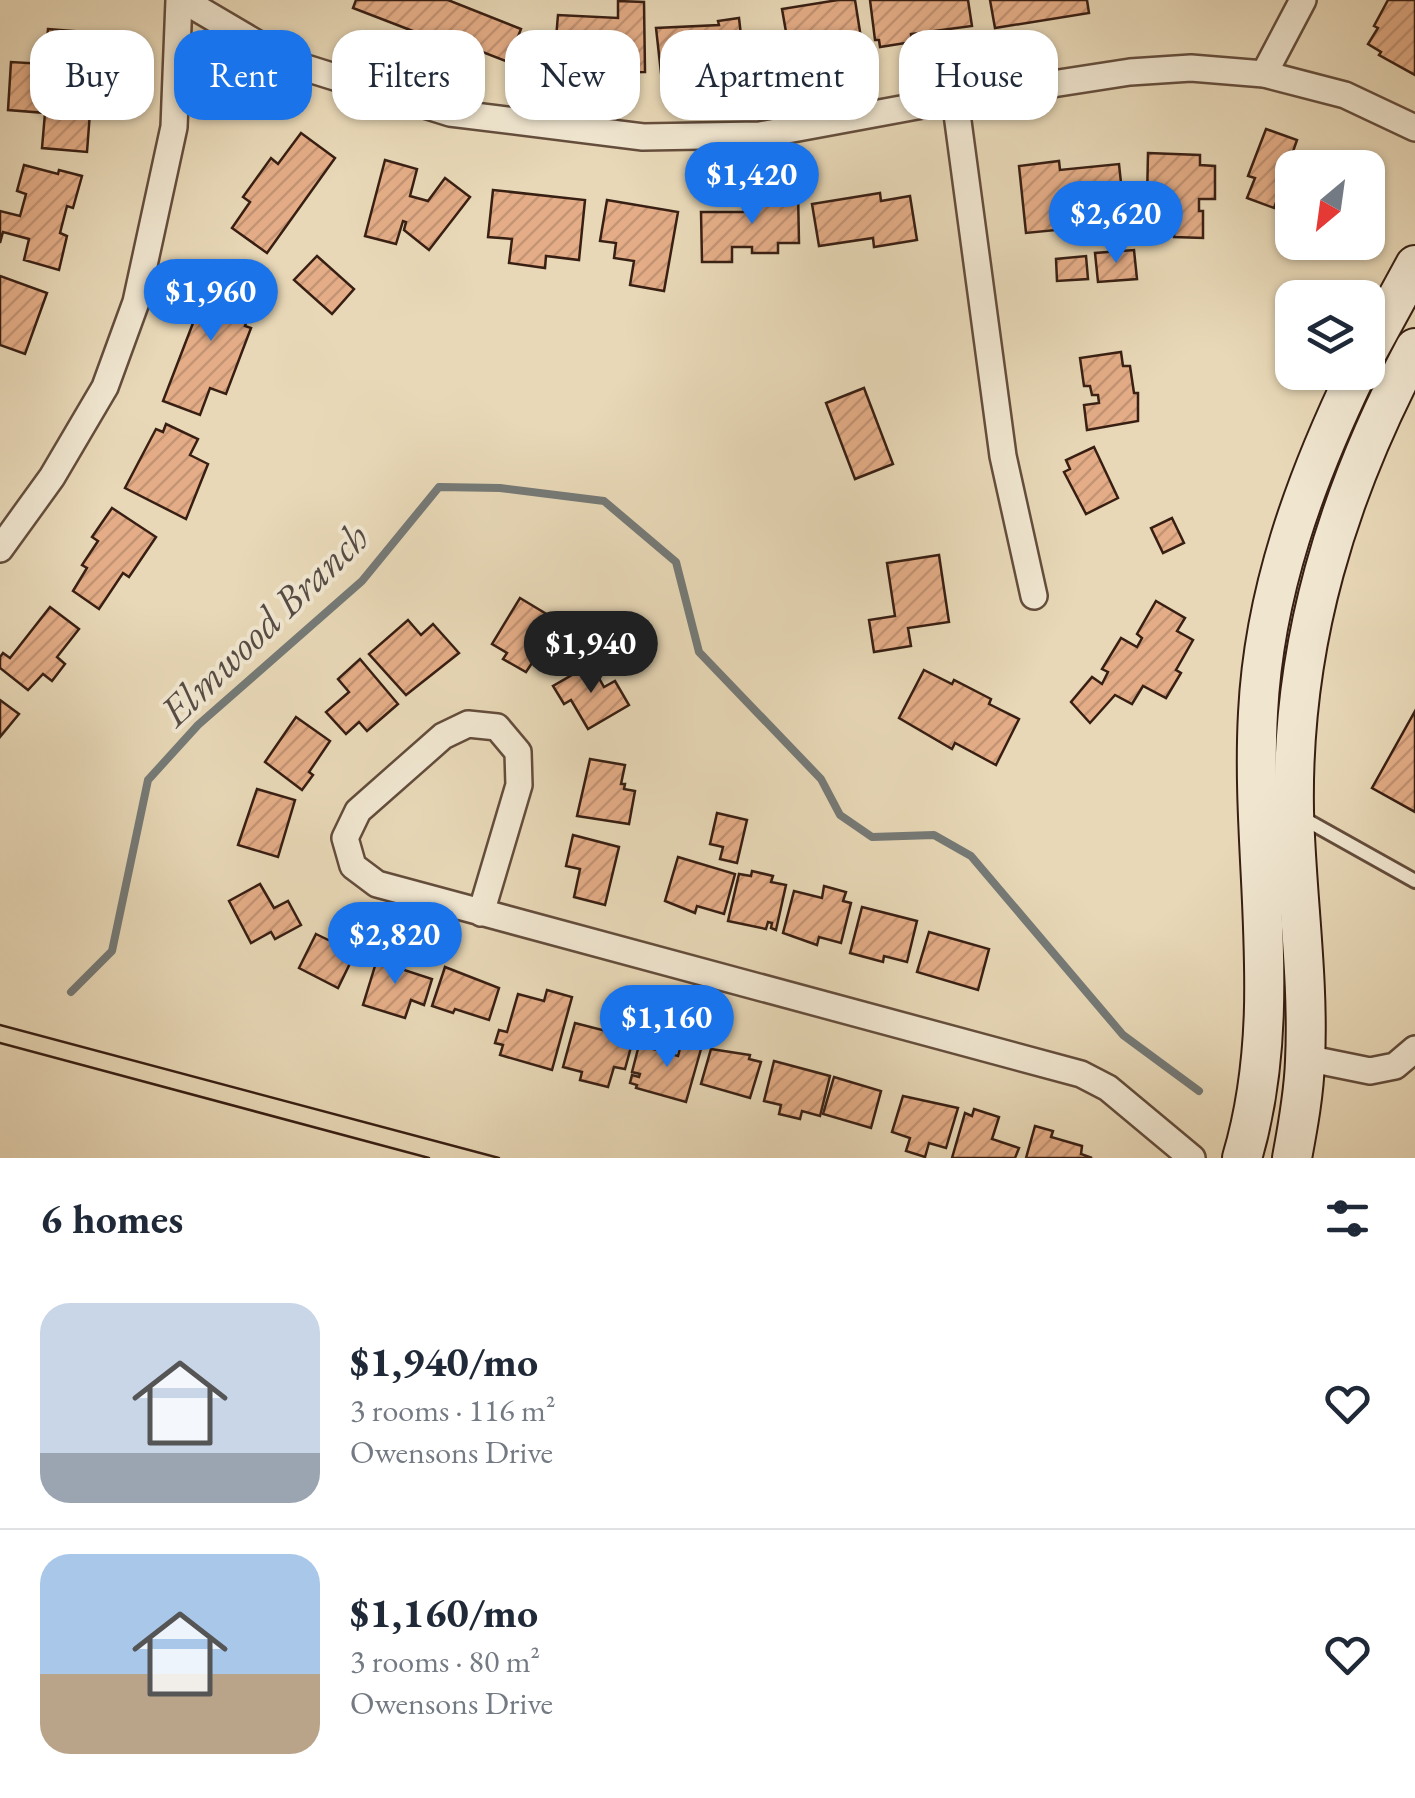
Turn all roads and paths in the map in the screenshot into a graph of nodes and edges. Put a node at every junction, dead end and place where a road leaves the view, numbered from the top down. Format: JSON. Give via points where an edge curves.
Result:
{"nodes":[{"id":1,"x":181,"y":0,"type":"edge"},
{"id":2,"x":1303,"y":0,"type":"edge"},
{"id":3,"x":1264,"y":74,"type":"junction"},
{"id":4,"x":1058,"y":83,"type":"edge"},
{"id":5,"x":899,"y":109,"type":"edge"},
{"id":6,"x":959,"y":120,"type":"edge"},
{"id":7,"x":1415,"y":128,"type":"edge"},
{"id":8,"x":1415,"y":265,"type":"edge"},
{"id":9,"x":1385,"y":320,"type":"edge"},
{"id":10,"x":1415,"y":348,"type":"edge"},
{"id":11,"x":1348,"y":390,"type":"edge"},
{"id":12,"x":0,"y":549,"type":"edge"},
{"id":13,"x":1034,"y":596,"type":"dead end"},
{"id":14,"x":1294,"y":813,"type":"junction"},
{"id":15,"x":1415,"y":881,"type":"edge"},
{"id":16,"x":482,"y":912,"type":"junction"},
{"id":17,"x":1415,"y":1049,"type":"edge"},
{"id":18,"x":1306,"y":1058,"type":"junction"},
{"id":19,"x":1192,"y":1158,"type":"edge"},
{"id":20,"x":1242,"y":1158,"type":"edge"},
{"id":21,"x":1292,"y":1158,"type":"edge"}],
"edges":[{"from":1,"to":5,"type":"street","via":[[290,62],[450,113],[643,137],[760,134]]},
{"from":1,"to":12,"type":"street","via":[[174,127],[136,302],[105,387]]},
{"from":2,"to":3,"type":"street"},
{"from":3,"to":4,"type":"street","via":[[1191,68]]},
{"from":3,"to":7,"type":"street","via":[[1345,95]]},
{"from":6,"to":13,"type":"street","via":[[1003,456]]},
{"from":8,"to":9,"type":"main road"},
{"from":10,"to":14,"type":"main road","via":[[1354,480],[1316,595],[1295,736]]},
{"from":11,"to":20,"type":"main road","via":[[1299,506],[1265,650],[1257,794],[1267,976],[1263,1056]]},
{"from":14,"to":15,"type":"lane"},
{"from":14,"to":18,"type":"main road"},
{"from":16,"to":16,"type":"street","via":[[520,784],[518,752],[497,727],[468,724],[443,736],[358,811],[345,838],[352,866],[377,884]]},
{"from":16,"to":19,"type":"street","via":[[1081,1074],[1108,1088]]},
{"from":17,"to":18,"type":"street","via":[[1395,1066],[1370,1071]]},
{"from":18,"to":21,"type":"main road"}]}
